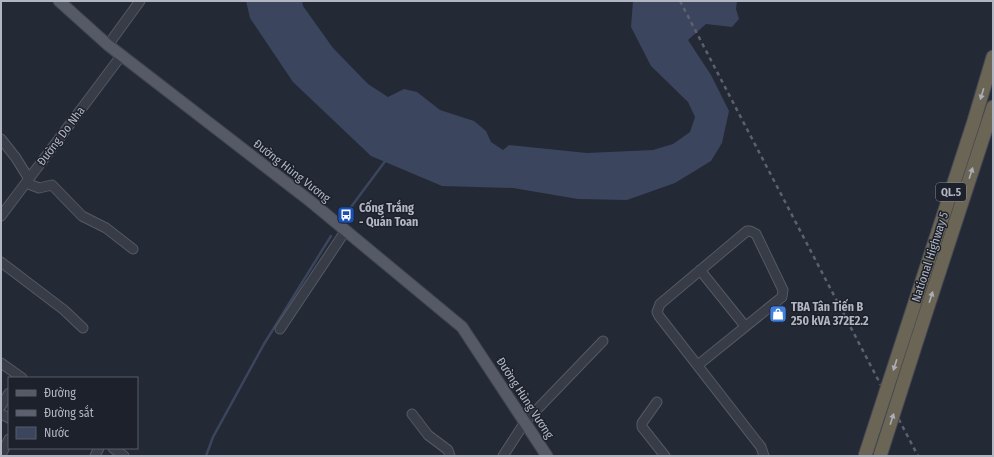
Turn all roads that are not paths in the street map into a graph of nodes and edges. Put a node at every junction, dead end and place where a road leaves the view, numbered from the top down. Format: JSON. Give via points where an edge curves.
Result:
{"nodes":[{"id":1,"x":140,"y":1,"type":"edge"},
{"id":2,"x":63,"y":2,"type":"edge"},
{"id":3,"x":108,"y":45,"type":"junction"},
{"id":4,"x":121,"y":56,"type":"junction"},
{"id":5,"x":993,"y":57,"type":"edge"},
{"id":6,"x":993,"y":107,"type":"edge"},
{"id":7,"x":1,"y":139,"type":"edge"},
{"id":8,"x":27,"y":181,"type":"junction"},
{"id":9,"x":1,"y":216,"type":"edge"},
{"id":10,"x":346,"y":230,"type":"junction"},
{"id":11,"x":133,"y":249,"type":"dead end"},
{"id":12,"x":1,"y":262,"type":"edge"},
{"id":13,"x":700,"y":270,"type":"junction"},
{"id":14,"x":745,"y":326,"type":"junction"},
{"id":15,"x":83,"y":328,"type":"dead end"},
{"id":16,"x":280,"y":329,"type":"dead end"},
{"id":17,"x":603,"y":340,"type":"dead end"},
{"id":18,"x":1,"y":363,"type":"edge"},
{"id":19,"x":698,"y":365,"type":"junction"},
{"id":20,"x":20,"y":377,"type":"edge"},
{"id":21,"x":8,"y":395,"type":"edge"},
{"id":22,"x":657,"y":402,"type":"dead end"},
{"id":23,"x":1,"y":406,"type":"edge"},
{"id":24,"x":412,"y":414,"type":"dead end"},
{"id":25,"x":525,"y":422,"type":"junction"},
{"id":26,"x":8,"y":441,"type":"edge"},
{"id":27,"x":114,"y":449,"type":"edge"},
{"id":28,"x":505,"y":453,"type":"edge"},
{"id":29,"x":1,"y":455,"type":"edge"},
{"id":30,"x":124,"y":456,"type":"edge"},
{"id":31,"x":450,"y":456,"type":"edge"},
{"id":32,"x":547,"y":456,"type":"edge"},
{"id":33,"x":665,"y":456,"type":"edge"},
{"id":34,"x":764,"y":456,"type":"edge"},
{"id":35,"x":865,"y":456,"type":"edge"},
{"id":36,"x":880,"y":456,"type":"edge"}],
"edges":[{"from":1,"to":3,"type":"street"},
{"from":2,"to":3,"type":"main road","name":"Đường Hùng Vương"},
{"from":3,"to":4,"type":"main road","name":"Đường Hùng Vương"},
{"from":4,"to":8,"type":"street","name":"Đường Do Nha"},
{"from":4,"to":10,"type":"main road","name":"Đường Hùng Vương"},
{"from":5,"to":35,"type":"highway","name":"National Highway 5","number":"QL.5","one_way":true,"bridge":true},
{"from":36,"to":6,"type":"highway","name":"National Highway 5","number":"QL.5","one_way":true,"bridge":true},
{"from":7,"to":8,"type":"street","via":[[16,158]]},
{"from":8,"to":9,"type":"street","name":"Đường Do Nha"},
{"from":8,"to":11,"type":"street","via":[[39,188],[52,185],[82,216],[106,228]]},
{"from":10,"to":16,"type":"street"},
{"from":10,"to":25,"type":"main road","name":"Đường Hùng Vương","via":[[462,327]]},
{"from":12,"to":15,"type":"street","via":[[64,310]]},
{"from":13,"to":14,"type":"street"},
{"from":13,"to":14,"type":"street","via":[[747,231],[756,234],[783,294],[779,300]]},
{"from":13,"to":19,"type":"street","via":[[660,304],[657,312]]},
{"from":14,"to":19,"type":"street"},
{"from":17,"to":25,"type":"street"},
{"from":18,"to":20,"type":"street"},
{"from":19,"to":34,"type":"street","via":[[761,447]]},
{"from":21,"to":23,"type":"street"},
{"from":22,"to":33,"type":"street","via":[[642,423],[642,427]]},
{"from":24,"to":31,"type":"street","via":[[428,435],[448,450]]},
{"from":25,"to":28,"type":"street"},
{"from":25,"to":32,"type":"main road","name":"Đường Hùng Vương"},
{"from":26,"to":29,"type":"street"},
{"from":27,"to":30,"type":"street"}]}
